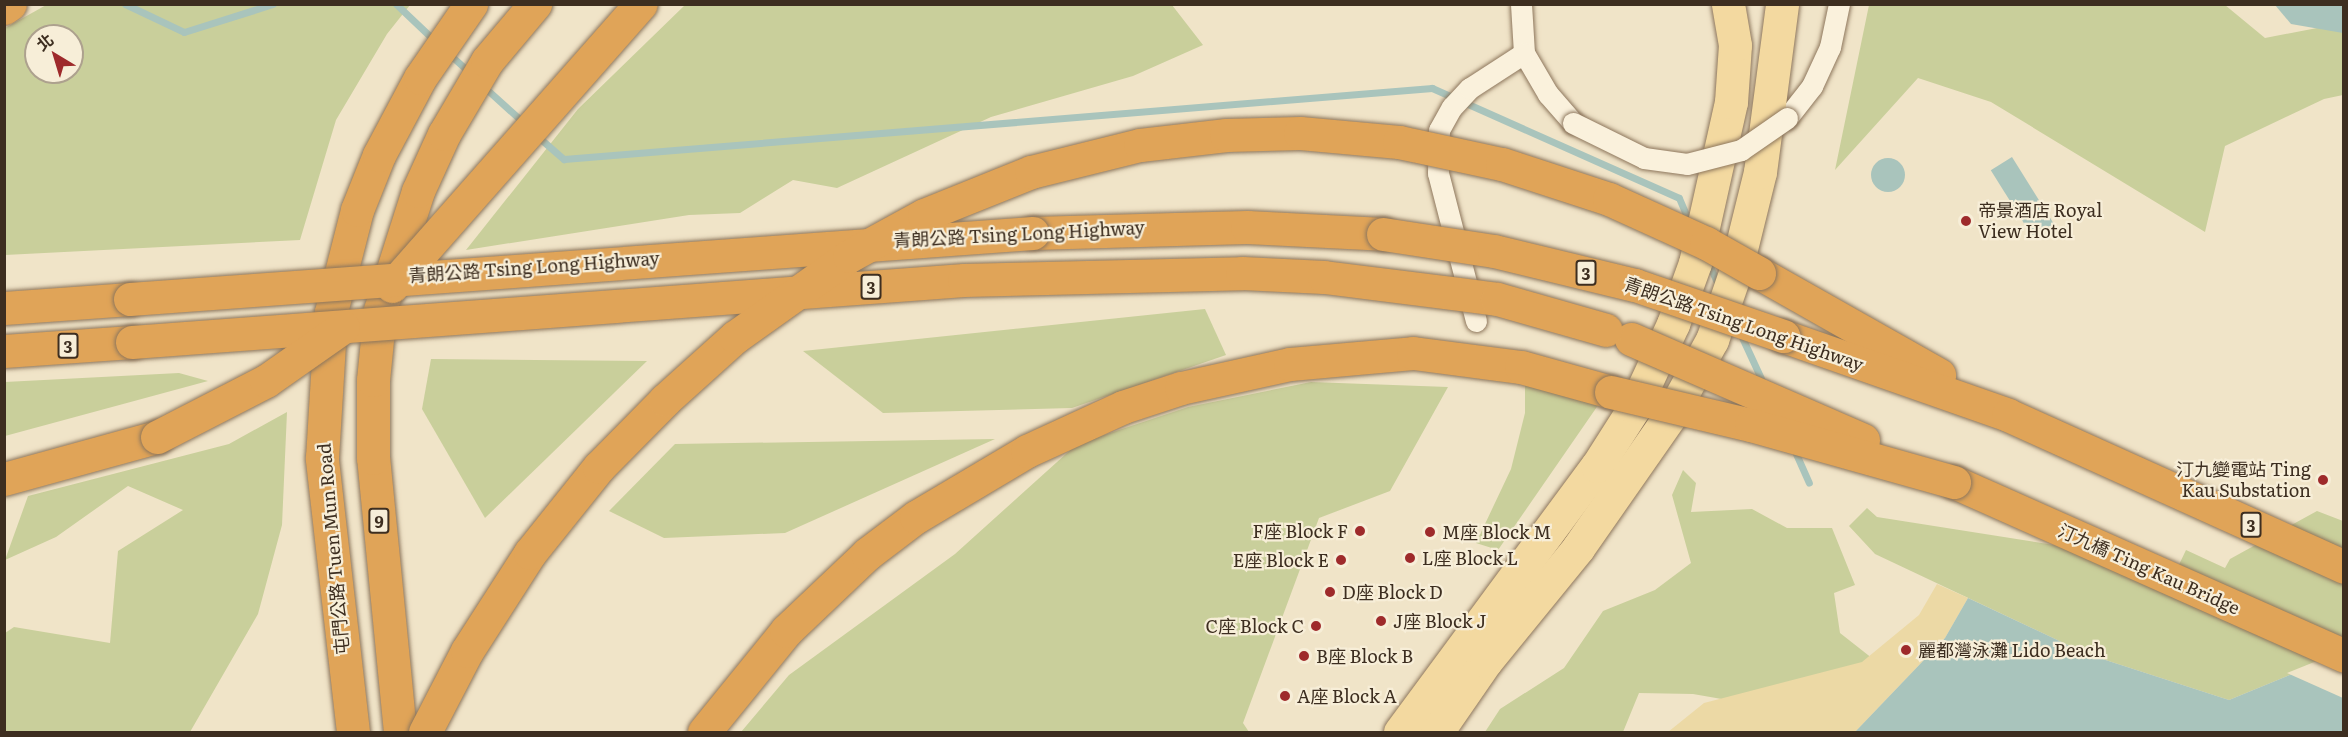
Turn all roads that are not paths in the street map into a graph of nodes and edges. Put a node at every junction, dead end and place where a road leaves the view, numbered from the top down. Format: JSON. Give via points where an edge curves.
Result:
{"nodes":[{"id":1,"x":10,"y":4,"type":"edge"},
{"id":2,"x":471,"y":4,"type":"edge"},
{"id":3,"x":535,"y":4,"type":"edge"},
{"id":4,"x":641,"y":4,"type":"edge"},
{"id":5,"x":1521,"y":4,"type":"edge"},
{"id":6,"x":1728,"y":4,"type":"edge"},
{"id":7,"x":1782,"y":4,"type":"edge"},
{"id":8,"x":1839,"y":4,"type":"edge"},
{"id":9,"x":4,"y":8,"type":"edge"},
{"id":10,"x":1524,"y":53,"type":"junction"},
{"id":11,"x":4,"y":308,"type":"edge"},
{"id":12,"x":1476,"y":321,"type":"dead end"},
{"id":13,"x":4,"y":351,"type":"edge"},
{"id":14,"x":2008,"y":415,"type":"junction"},
{"id":15,"x":4,"y":479,"type":"edge"},
{"id":16,"x":1954,"y":482,"type":"junction"},
{"id":17,"x":2343,"y":567,"type":"edge"},
{"id":18,"x":2343,"y":656,"type":"edge"},
{"id":19,"x":353,"y":732,"type":"edge"},
{"id":20,"x":400,"y":732,"type":"edge"},
{"id":21,"x":425,"y":732,"type":"edge"},
{"id":22,"x":704,"y":732,"type":"edge"},
{"id":23,"x":1400,"y":732,"type":"edge"},
{"id":24,"x":1437,"y":732,"type":"edge"}],
"edges":[{"from":1,"to":9,"type":"highway"},
{"from":2,"to":19,"type":"highway","name":"屯門公路 Tuen Mun Road","via":[[420,78],[379,155],[357,210],[331,312],[322,458]]},
{"from":3,"to":20,"type":"highway","number":"9","via":[[487,61],[444,134],[418,191],[380,310],[373,380],[373,458]]},
{"from":4,"to":15,"type":"highway","bridge":true,"via":[[392,286],[335,334],[266,381],[157,437]]},
{"from":5,"to":10,"type":"street"},
{"from":6,"to":23,"type":"main road","bridge":true,"via":[[1735,45],[1731,102],[1695,263],[1673,324],[1635,408],[1597,466]]},
{"from":7,"to":24,"type":"main road","bridge":true,"via":[[1760,172],[1735,273],[1712,340],[1670,416],[1584,540],[1486,661]]},
{"from":8,"to":10,"type":"street","bridge":true,"via":[[1830,47],[1812,86],[1787,118],[1741,150],[1687,164],[1666,163],[1619,149],[1573,123],[1548,94]]},
{"from":10,"to":12,"type":"street","via":[[1470,88],[1443,122],[1436,153]]},
{"from":11,"to":14,"type":"highway","name":"青朗公路 Tsing Long Highway","number":"3","bridge":true,"via":[[956,236],[1159,227],[1326,231],[1421,238],[1635,285]]},
{"from":13,"to":16,"type":"highway","number":"3","bridge":true,"via":[[964,280],[1184,274],[1324,277],[1497,299],[1606,330],[1762,393]]},
{"from":14,"to":17,"type":"highway","number":"3"},
{"from":14,"to":21,"type":"highway","bridge":true,"via":[[1706,243],[1609,199],[1502,164],[1399,142],[1300,133],[1196,138],[1101,152],[1022,175],[924,215],[849,256],[735,337],[633,431],[565,507],[497,601]]},
{"from":16,"to":18,"type":"highway","name":"汀九橋 Ting Kau Bridge","number":"3"},
{"from":16,"to":22,"type":"highway","bridge":true,"via":[[1521,367],[1413,353],[1290,364],[1202,383],[1123,407],[1017,457],[916,517],[875,548],[786,631]]}]}
